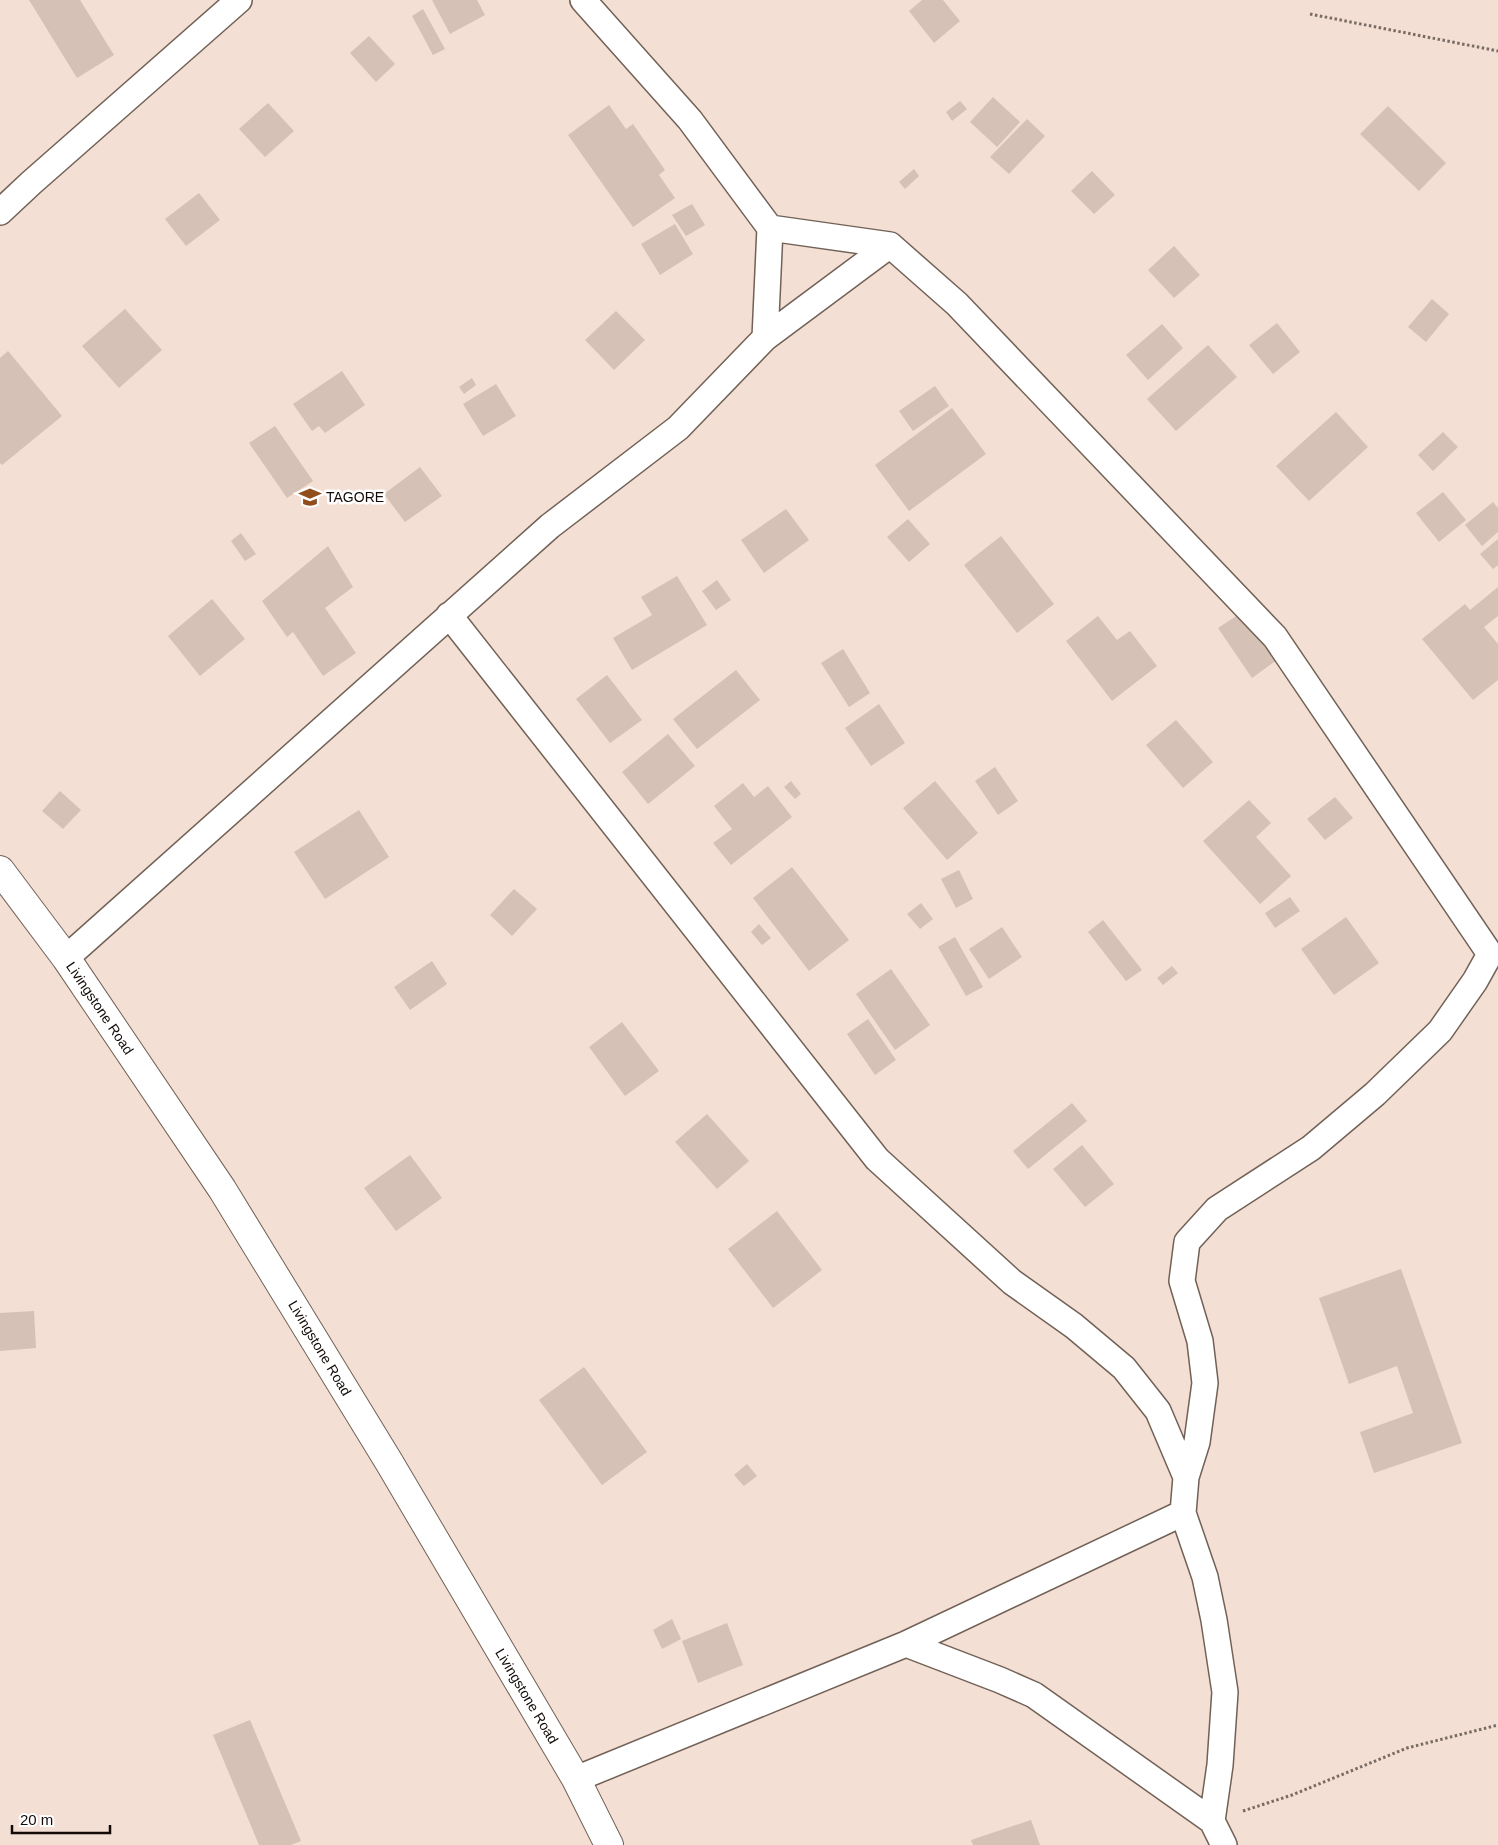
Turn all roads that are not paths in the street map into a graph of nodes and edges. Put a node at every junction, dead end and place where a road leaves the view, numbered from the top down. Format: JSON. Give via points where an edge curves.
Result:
{"nodes":[{"id":1,"x":239,"y":0,"type":"edge"},
{"id":2,"x":583,"y":0,"type":"edge"},
{"id":3,"x":0,"y":212,"type":"edge"},
{"id":4,"x":770,"y":228,"type":"junction"},
{"id":5,"x":890,"y":245,"type":"junction"},
{"id":6,"x":765,"y":338,"type":"junction"},
{"id":7,"x":448,"y":615,"type":"junction"},
{"id":8,"x":0,"y":870,"type":"edge"},
{"id":9,"x":66,"y":958,"type":"junction"},
{"id":10,"x":1186,"y":1477,"type":"junction"},
{"id":11,"x":1183,"y":1513,"type":"junction"},
{"id":12,"x":906,"y":1644,"type":"junction"},
{"id":13,"x":576,"y":1779,"type":"junction"},
{"id":14,"x":1212,"y":1821,"type":"junction"},
{"id":15,"x":609,"y":1845,"type":"edge"},
{"id":16,"x":1224,"y":1845,"type":"edge"}],
"edges":[{"from":1,"to":3,"type":"street"},
{"from":2,"to":4,"type":"street","via":[[690,120]]},
{"from":4,"to":5,"type":"street"},
{"from":4,"to":6,"type":"street"},
{"from":5,"to":6,"type":"street"},
{"from":5,"to":10,"type":"street","via":[[957,304],[1275,637],[1490,954],[1440,1032],[1375,1094],[1311,1148],[1217,1209],[1187,1242],[1182,1281],[1200,1341],[1205,1383],[1197,1442]]},
{"from":6,"to":7,"type":"street","via":[[678,428],[550,526]]},
{"from":7,"to":9,"type":"street"},
{"from":7,"to":10,"type":"street","via":[[877,1159],[1012,1282],[1074,1326],[1124,1368],[1158,1411]]},
{"from":8,"to":9,"type":"highway","name":"Livingstone Road"},
{"from":9,"to":13,"type":"highway","name":"Livingstone Road","via":[[222,1189],[389,1462]]},
{"from":10,"to":11,"type":"street"},
{"from":11,"to":12,"type":"street"},
{"from":11,"to":14,"type":"street","via":[[1205,1577],[1226,1692]]},
{"from":12,"to":13,"type":"street"},
{"from":12,"to":14,"type":"street","via":[[1034,1695]]},
{"from":13,"to":15,"type":"highway","name":"Livingstone Road"},
{"from":14,"to":16,"type":"street"}]}
